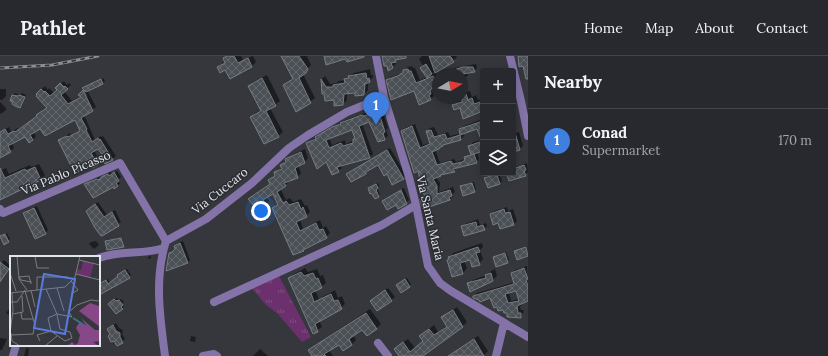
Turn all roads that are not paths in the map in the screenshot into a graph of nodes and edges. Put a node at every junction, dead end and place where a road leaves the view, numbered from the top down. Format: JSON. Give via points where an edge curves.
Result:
{"nodes":[{"id":1,"x":376,"y":56,"type":"edge"},
{"id":2,"x":510,"y":56,"type":"edge"},
{"id":3,"x":384,"y":97,"type":"junction"},
{"id":4,"x":528,"y":136,"type":"edge"},
{"id":5,"x":416,"y":205,"type":"junction"},
{"id":6,"x":1,"y":214,"type":"edge"},
{"id":7,"x":165,"y":245,"type":"junction"},
{"id":8,"x":100,"y":258,"type":"edge"},
{"id":9,"x":214,"y":302,"type":"dead end"},
{"id":10,"x":504,"y":323,"type":"junction"},
{"id":11,"x":528,"y":337,"type":"edge"},
{"id":12,"x":378,"y":342,"type":"dead end"},
{"id":13,"x":16,"y":346,"type":"edge"},
{"id":14,"x":13,"y":356,"type":"edge"},
{"id":15,"x":165,"y":356,"type":"edge"},
{"id":16,"x":203,"y":356,"type":"edge"},
{"id":17,"x":217,"y":356,"type":"edge"},
{"id":18,"x":388,"y":356,"type":"edge"},
{"id":19,"x":496,"y":356,"type":"edge"}],
"edges":[{"from":1,"to":3,"type":"street","name":"Via Santa Maria"},
{"from":2,"to":4,"type":"street"},
{"from":3,"to":5,"type":"street","name":"Via Santa Maria"},
{"from":3,"to":7,"type":"street","name":"Via Cuccaro","via":[[347,112],[308,135],[289,148],[206,219]]},
{"from":5,"to":9,"type":"street","via":[[382,225]]},
{"from":5,"to":10,"type":"street","name":"Via Santa Maria","via":[[428,266],[436,279],[456,295]]},
{"from":6,"to":7,"type":"street","name":"Via Pablo Picasso","via":[[120,163]]},
{"from":7,"to":8,"type":"street","name":"Via Cuccaro","via":[[156,251]]},
{"from":7,"to":15,"type":"street","via":[[158,296]]},
{"from":10,"to":11,"type":"street","name":"Via Santa Maria"},
{"from":10,"to":19,"type":"street"},
{"from":12,"to":18,"type":"street"},
{"from":13,"to":14,"type":"street"},
{"from":16,"to":17,"type":"street"}]}
